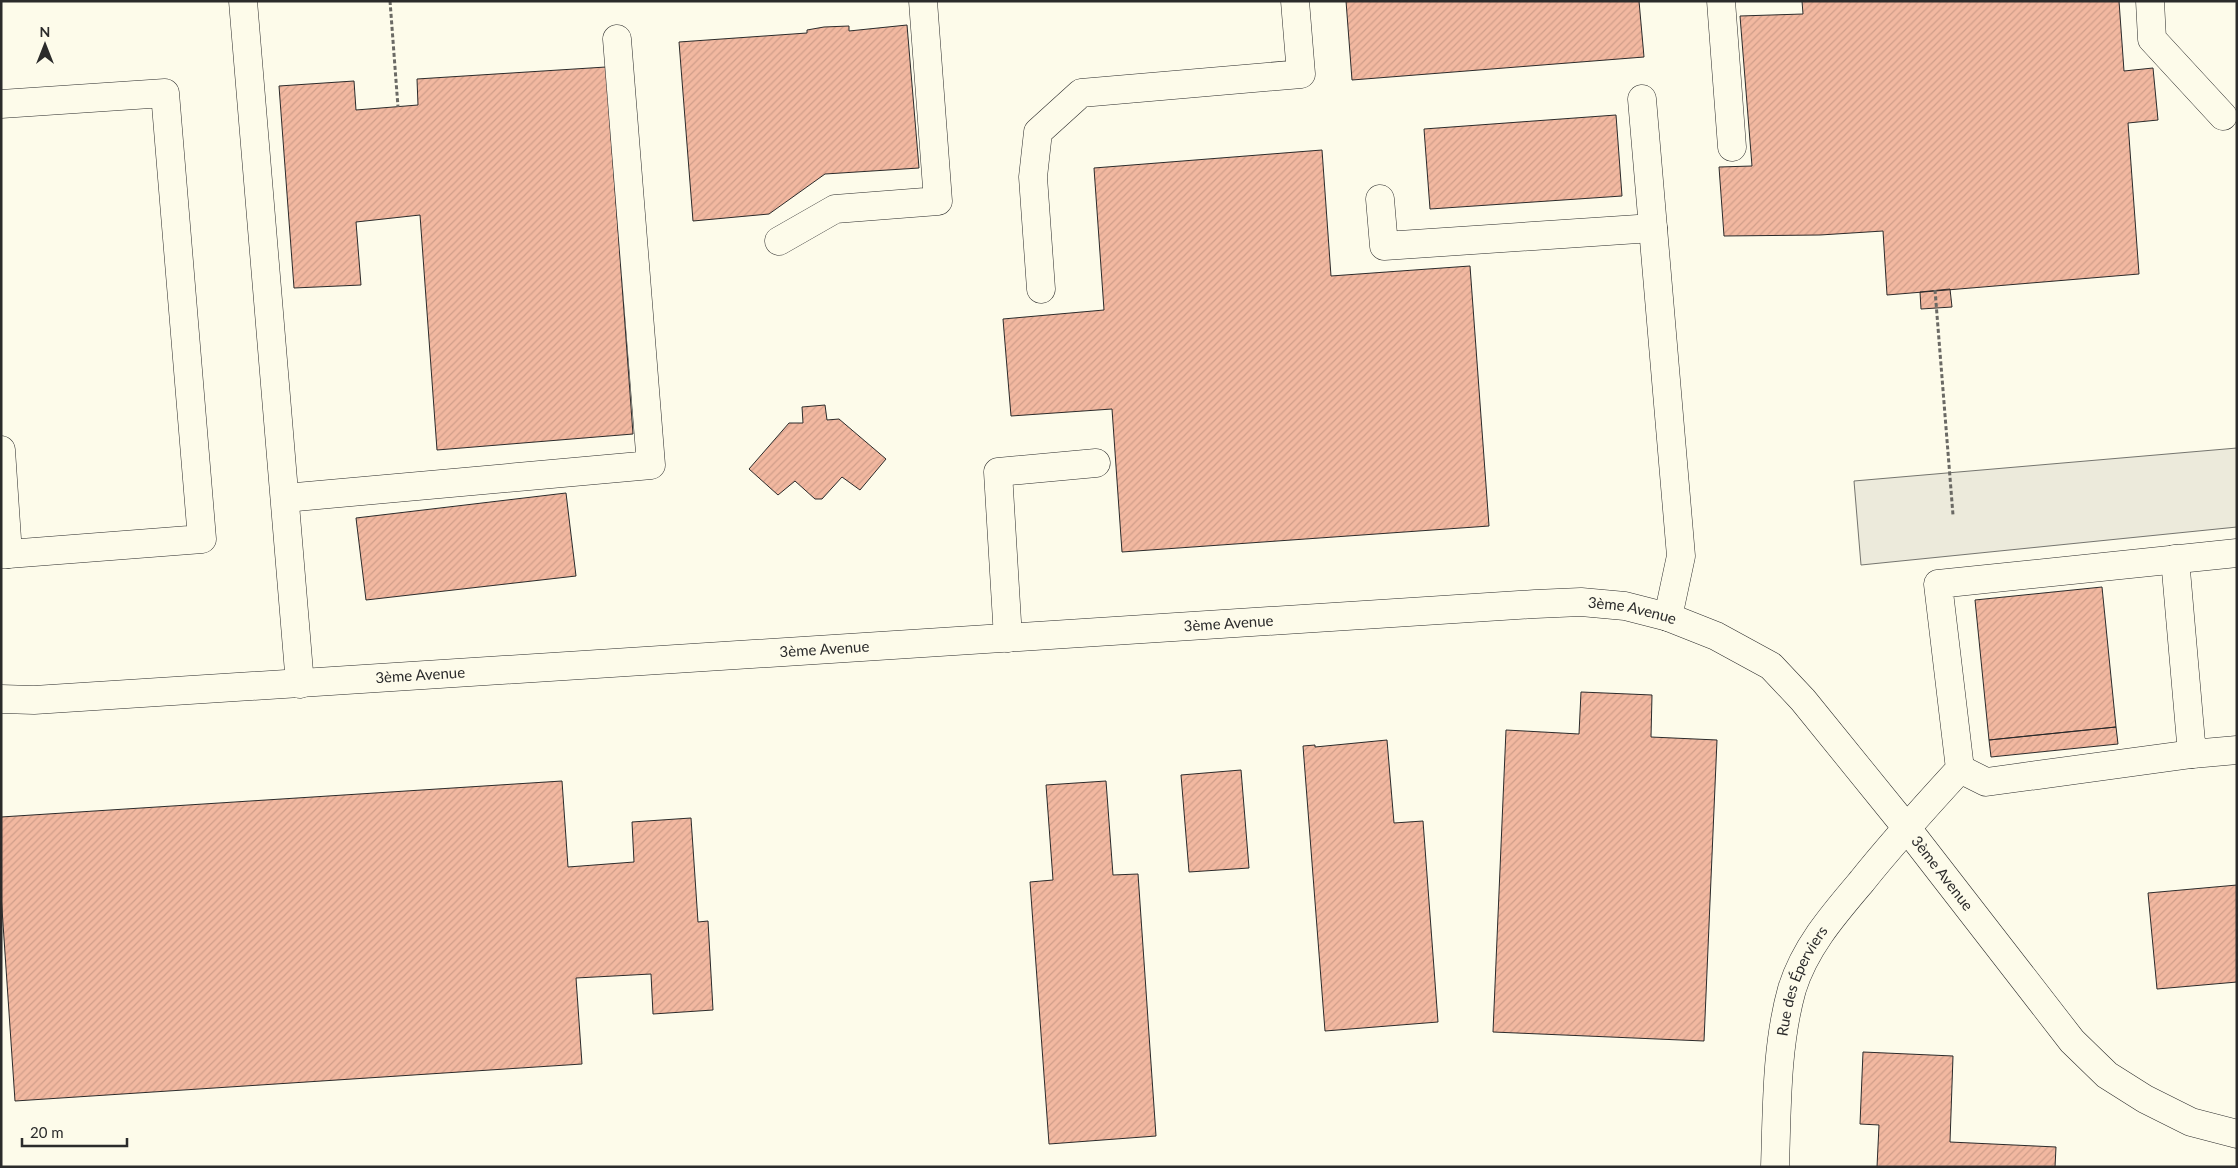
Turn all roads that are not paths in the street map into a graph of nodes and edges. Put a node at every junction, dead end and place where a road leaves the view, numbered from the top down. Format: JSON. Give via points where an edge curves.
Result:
{"nodes":[{"id":1,"x":243,"y":1,"type":"edge"},
{"id":2,"x":923,"y":1,"type":"edge"},
{"id":3,"x":1295,"y":1,"type":"edge"},
{"id":4,"x":1721,"y":1,"type":"edge"},
{"id":5,"x":2150,"y":1,"type":"edge"},
{"id":6,"x":617,"y":39,"type":"dead end"},
{"id":7,"x":1642,"y":99,"type":"dead end"},
{"id":8,"x":1,"y":104,"type":"edge"},
{"id":9,"x":2223,"y":116,"type":"dead end"},
{"id":10,"x":1732,"y":147,"type":"dead end"},
{"id":11,"x":1380,"y":199,"type":"dead end"},
{"id":12,"x":1653,"y":228,"type":"junction"},
{"id":13,"x":779,"y":241,"type":"dead end"},
{"id":14,"x":1041,"y":290,"type":"dead end"},
{"id":15,"x":1,"y":450,"type":"edge"},
{"id":16,"x":1096,"y":463,"type":"dead end"},
{"id":17,"x":285,"y":498,"type":"junction"},
{"id":18,"x":2237,"y":553,"type":"edge"},
{"id":19,"x":5,"y":554,"type":"edge"},
{"id":20,"x":2174,"y":559,"type":"junction"},
{"id":21,"x":1668,"y":617,"type":"junction"},
{"id":22,"x":1008,"y":638,"type":"junction"},
{"id":23,"x":300,"y":684,"type":"junction"},
{"id":24,"x":1,"y":699,"type":"edge"},
{"id":25,"x":2237,"y":750,"type":"edge"},
{"id":26,"x":2192,"y":754,"type":"junction"},
{"id":27,"x":1960,"y":770,"type":"junction"},
{"id":28,"x":1906,"y":827,"type":"junction"},
{"id":29,"x":2237,"y":1134,"type":"edge"},
{"id":30,"x":1775,"y":1167,"type":"edge"}],
"edges":[{"from":1,"to":17,"type":"street"},
{"from":2,"to":13,"type":"street","via":[[938,201],[835,209]]},
{"from":3,"to":14,"type":"street","via":[[1301,74],[1081,93],[1038,132],[1033,177]]},
{"from":4,"to":10,"type":"street"},
{"from":5,"to":9,"type":"street","via":[[2152,39]]},
{"from":6,"to":17,"type":"street","via":[[651,465]]},
{"from":7,"to":12,"type":"street"},
{"from":8,"to":19,"type":"street","via":[[165,93],[202,539]]},
{"from":11,"to":12,"type":"street","via":[[1384,246]]},
{"from":12,"to":21,"type":"street","via":[[1681,556]]},
{"from":15,"to":19,"type":"street"},
{"from":16,"to":22,"type":"street","via":[[998,472]]},
{"from":17,"to":23,"type":"street"},
{"from":18,"to":20,"type":"street"},
{"from":20,"to":26,"type":"street"},
{"from":20,"to":27,"type":"street","via":[[1938,584]]},
{"from":21,"to":22,"type":"street","name":"3ème Avenue","via":[[1625,606],[1582,602]]},
{"from":21,"to":28,"type":"street","name":"3ème Avenue","via":[[1716,636],[1771,666],[1803,700]]},
{"from":22,"to":23,"type":"street","name":"3ème Avenue"},
{"from":23,"to":24,"type":"street","name":"3ème Avenue","via":[[34,700]]},
{"from":25,"to":26,"type":"street"},
{"from":26,"to":27,"type":"street","via":[[1986,782]]},
{"from":27,"to":28,"type":"street","name":"Rue des Éperviers"},
{"from":28,"to":29,"type":"street","name":"3ème Avenue","via":[[2072,1041],[2107,1076],[2191,1122]]},
{"from":28,"to":30,"type":"street","name":"Rue des Éperviers","via":[[1810,948],[1793,988],[1780,1060]]}]}
